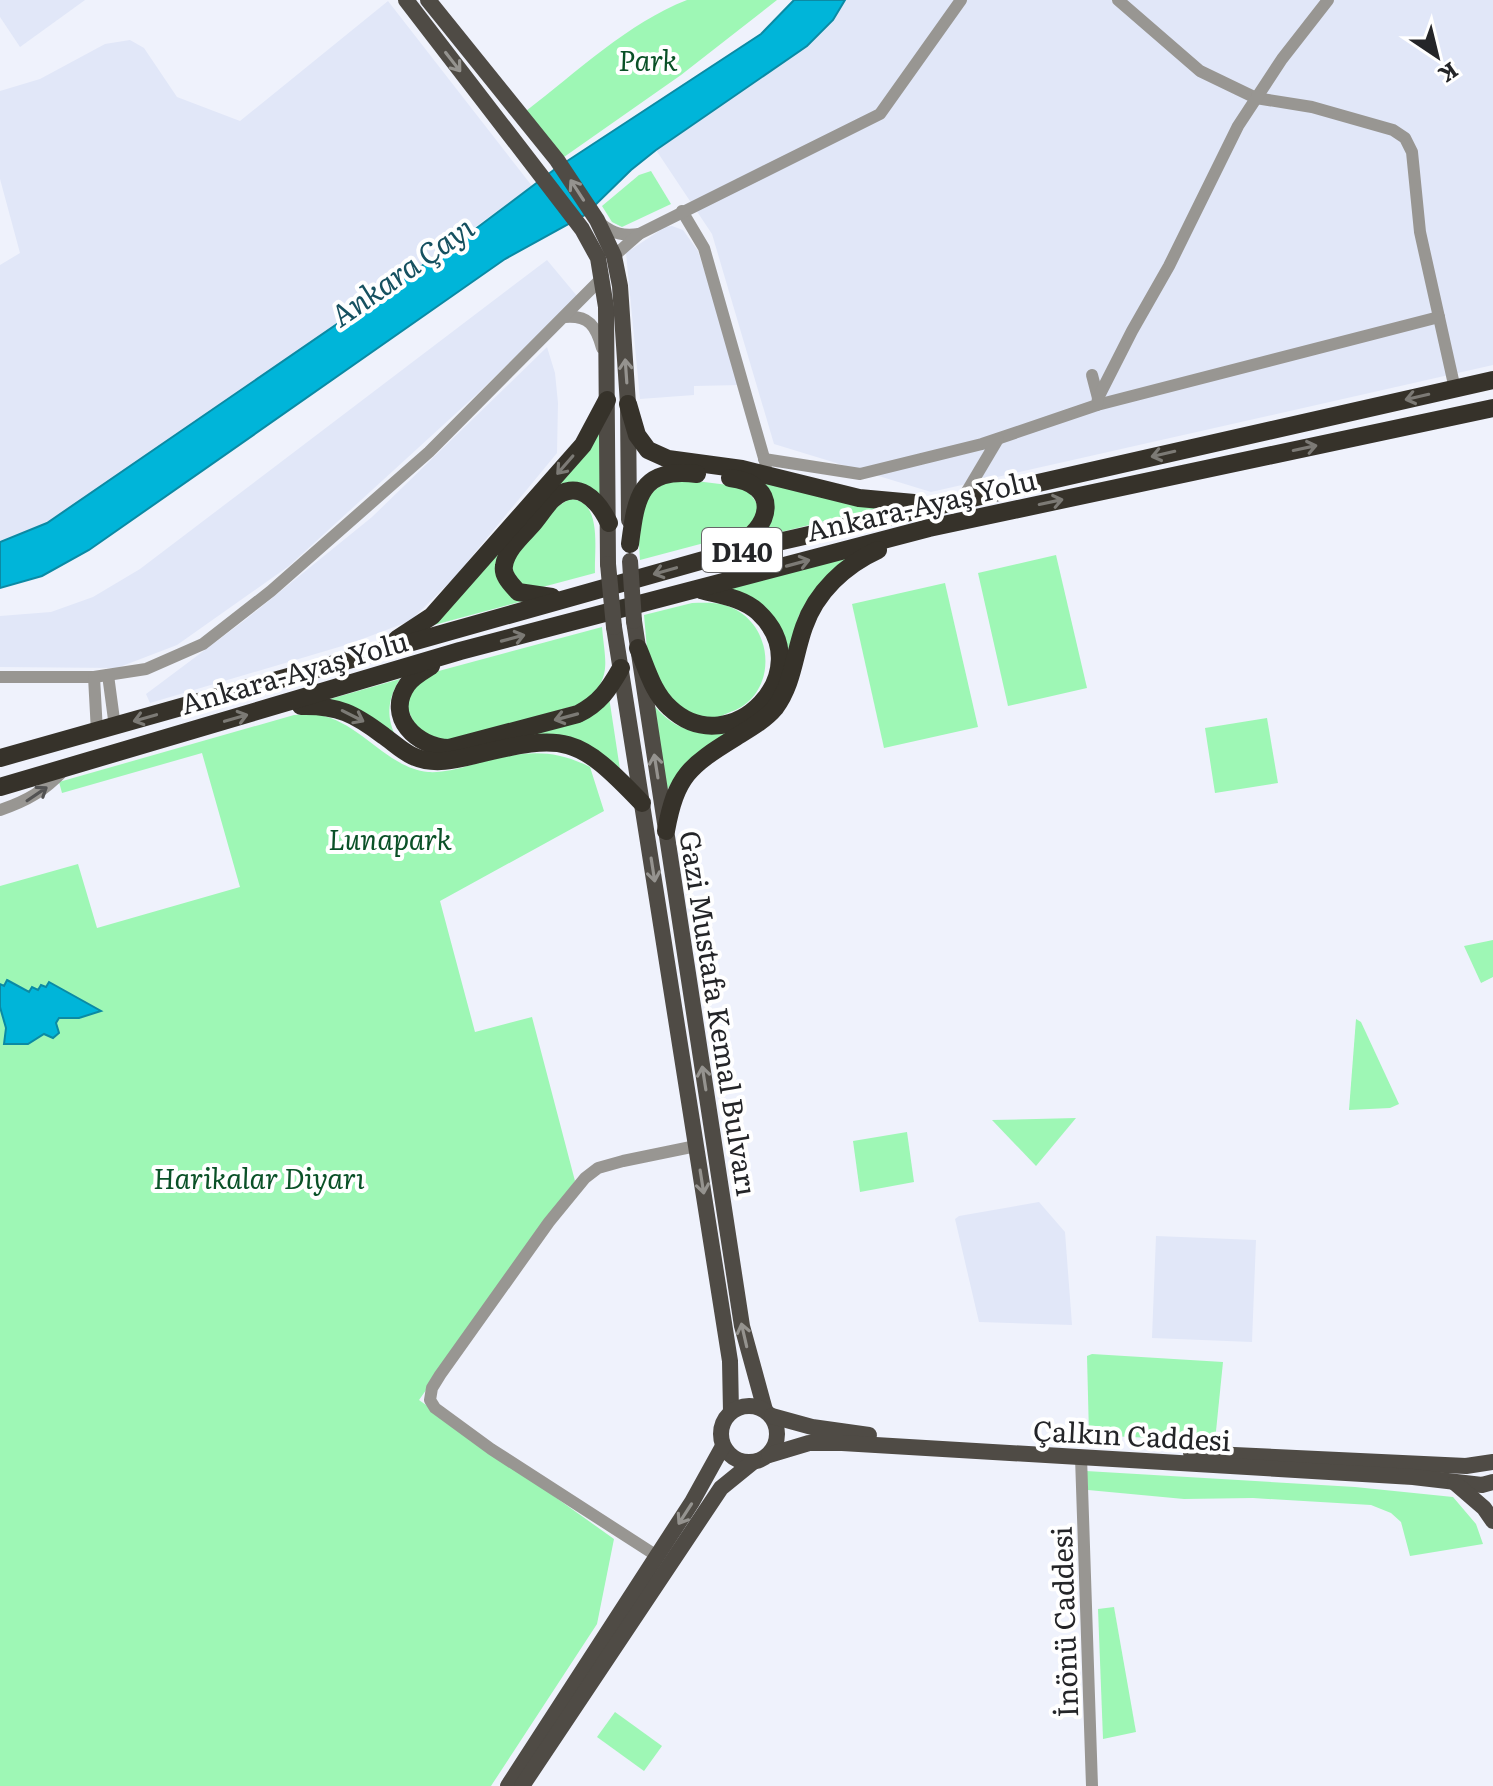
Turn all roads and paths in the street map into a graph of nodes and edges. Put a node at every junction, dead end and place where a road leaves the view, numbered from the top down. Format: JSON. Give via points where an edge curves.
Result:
{"nodes":[{"id":1,"x":406,"y":0,"type":"edge"},
{"id":2,"x":428,"y":0,"type":"edge"},
{"id":3,"x":961,"y":0,"type":"edge"},
{"id":4,"x":1118,"y":0,"type":"edge"},
{"id":5,"x":1328,"y":0,"type":"edge"},
{"id":6,"x":1256,"y":98,"type":"junction"},
{"id":7,"x":682,"y":211,"type":"junction"},
{"id":8,"x":597,"y":220,"type":"junction"},
{"id":9,"x":639,"y":234,"type":"junction"},
{"id":10,"x":614,"y":256,"type":"junction"},
{"id":11,"x":603,"y":277,"type":"junction"},
{"id":12,"x":565,"y":317,"type":"junction"},
{"id":13,"x":1439,"y":317,"type":"junction"},
{"id":14,"x":608,"y":370,"type":"junction"},
{"id":15,"x":1092,"y":375,"type":"dead end"},
{"id":16,"x":1493,"y":380,"type":"edge"},
{"id":17,"x":1455,"y":389,"type":"junction"},
{"id":18,"x":607,"y":400,"type":"junction"},
{"id":19,"x":1098,"y":401,"type":"junction"},
{"id":20,"x":628,"y":404,"type":"junction"},
{"id":21,"x":1493,"y":408,"type":"edge"},
{"id":22,"x":998,"y":439,"type":"junction"},
{"id":23,"x":766,"y":467,"type":"junction"},
{"id":24,"x":963,"y":498,"type":"junction"},
{"id":25,"x":933,"y":505,"type":"junction"},
{"id":26,"x":609,"y":523,"type":"junction"},
{"id":27,"x":929,"y":528,"type":"junction"},
{"id":28,"x":630,"y":553,"type":"junction"},
{"id":29,"x":695,"y":563,"type":"junction"},
{"id":30,"x":698,"y":589,"type":"junction"},
{"id":31,"x":575,"y":596,"type":"junction"},
{"id":32,"x":638,"y":648,"type":"junction"},
{"id":33,"x":460,"y":651,"type":"junction"},
{"id":34,"x":370,"y":654,"type":"junction"},
{"id":35,"x":621,"y":668,"type":"junction"},
{"id":36,"x":108,"y":675,"type":"junction"},
{"id":37,"x":0,"y":677,"type":"edge"},
{"id":38,"x":94,"y":677,"type":"junction"},
{"id":39,"x":278,"y":706,"type":"junction"},
{"id":40,"x":96,"y":710,"type":"junction"},
{"id":41,"x":108,"y":723,"type":"junction"},
{"id":42,"x":0,"y":758,"type":"edge"},
{"id":43,"x":67,"y":766,"type":"junction"},
{"id":44,"x":0,"y":787,"type":"edge"},
{"id":45,"x":642,"y":803,"type":"junction"},
{"id":46,"x":0,"y":810,"type":"edge"},
{"id":47,"x":666,"y":831,"type":"junction"},
{"id":48,"x":696,"y":1146,"type":"junction"},
{"id":49,"x":731,"y":1412,"type":"junction"},
{"id":50,"x":768,"y":1413,"type":"junction"},
{"id":51,"x":723,"y":1446,"type":"junction"},
{"id":52,"x":1081,"y":1452,"type":"junction"},
{"id":53,"x":769,"y":1455,"type":"junction"},
{"id":54,"x":753,"y":1462,"type":"junction"},
{"id":55,"x":1488,"y":1463,"type":"edge"},
{"id":56,"x":1455,"y":1483,"type":"junction"},
{"id":57,"x":1492,"y":1488,"type":"edge"},
{"id":58,"x":1493,"y":1521,"type":"edge"},
{"id":59,"x":657,"y":1556,"type":"junction"},
{"id":60,"x":508,"y":1786,"type":"edge"},
{"id":61,"x":522,"y":1786,"type":"edge"},
{"id":62,"x":1092,"y":1786,"type":"edge"}],
"edges":[{"from":1,"to":11,"type":"main road","name":"Gazi Mustafa Kemal Bulvarı","one_way":true,"via":[[582,229]]},
{"from":8,"to":2,"type":"main road","name":"Gazi Mustafa Kemal Bulvarı","one_way":true,"via":[[557,160]]},
{"from":3,"to":7,"type":"street","via":[[880,114]]},
{"from":4,"to":6,"type":"street","via":[[1200,71]]},
{"from":5,"to":6,"type":"street"},
{"from":6,"to":13,"type":"street","via":[[1312,107],[1405,138],[1412,152],[1420,232]]},
{"from":6,"to":19,"type":"street"},
{"from":7,"to":9,"type":"street"},
{"from":7,"to":23,"type":"street","via":[[704,248]]},
{"from":8,"to":9,"type":"street","via":[[624,236]]},
{"from":8,"to":10,"type":"main road","name":"Gazi Mustafa Kemal Bulvarı"},
{"from":9,"to":10,"type":"street"},
{"from":20,"to":10,"type":"main road","name":"Gazi Mustafa Kemal Bulvarı","one_way":true},
{"from":11,"to":12,"type":"street"},
{"from":11,"to":14,"type":"main road","name":"Gazi Mustafa Kemal Bulvarı"},
{"from":12,"to":14,"type":"street","via":[[591,322]]},
{"from":12,"to":36,"type":"street","via":[[429,452],[260,600],[203,644],[167,662]]},
{"from":13,"to":17,"type":"street"},
{"from":13,"to":19,"type":"street"},
{"from":14,"to":18,"type":"main road","name":"Gazi Mustafa Kemal Bulvarı"},
{"from":15,"to":19,"type":"street"},
{"from":16,"to":17,"type":"highway","name":"Ankara-Ayaş Yolu","number":"D140"},
{"from":17,"to":24,"type":"highway","name":"Ankara-Ayaş Yolu","number":"D140","one_way":true},
{"from":18,"to":26,"type":"main road","name":"Gazi Mustafa Kemal Bulvarı"},
{"from":18,"to":34,"type":"highway","one_way":true,"via":[[583,445],[432,616]]},
{"from":19,"to":22,"type":"street"},
{"from":20,"to":23,"type":"highway","via":[[637,435],[648,450],[668,459]]},
{"from":20,"to":28,"type":"main road","name":"Gazi Mustafa Kemal Bulvarı"},
{"from":27,"to":21,"type":"highway","name":"Ankara-Ayaş Yolu","number":"D140","one_way":true},
{"from":22,"to":23,"type":"street","via":[[860,474]]},
{"from":22,"to":24,"type":"street"},
{"from":23,"to":25,"type":"highway","via":[[859,498]]},
{"from":24,"to":25,"type":"highway","name":"Ankara-Ayaş Yolu","number":"D140"},
{"from":25,"to":29,"type":"highway","name":"Ankara-Ayaş Yolu","number":"D140"},
{"from":26,"to":31,"type":"highway","via":[[593,498],[566,491],[552,500],[509,552],[504,574],[518,592],[545,598]]},
{"from":26,"to":35,"type":"main road","name":"Gazi Mustafa Kemal Bulvarı","bridge":true,"via":[[608,564]]},
{"from":30,"to":27,"type":"highway","name":"Ankara-Ayaş Yolu","number":"D140","one_way":true},
{"from":27,"to":47,"type":"highway","via":[[858,559],[821,594],[803,628],[784,694],[773,710],[713,751],[679,783]]},
{"from":28,"to":29,"type":"highway","via":[[638,497],[656,477],[681,472],[749,482],[765,501],[760,527],[743,542]]},
{"from":28,"to":32,"type":"main road","name":"Gazi Mustafa Kemal Bulvarı","bridge":true},
{"from":29,"to":31,"type":"highway","name":"Ankara-Ayaş Yolu","number":"D140","one_way":true},
{"from":30,"to":32,"type":"highway","via":[[735,599],[757,611],[770,628],[780,666],[763,704],[735,722],[690,721],[668,707],[655,690]]},
{"from":33,"to":30,"type":"highway","name":"Ankara-Ayaş Yolu","number":"D140","one_way":true},
{"from":31,"to":34,"type":"highway","name":"Ankara-Ayaş Yolu","number":"D140"},
{"from":47,"to":32,"type":"main road","name":"Gazi Mustafa Kemal Bulvarı","one_way":true},
{"from":35,"to":33,"type":"highway","one_way":true,"via":[[606,694],[578,714],[436,748],[406,728],[404,690],[422,672]]},
{"from":33,"to":39,"type":"highway","name":"Ankara-Ayaş Yolu","number":"D140"},
{"from":34,"to":41,"type":"highway","name":"Ankara-Ayaş Yolu","number":"D140","one_way":true},
{"from":35,"to":45,"type":"main road","name":"Gazi Mustafa Kemal Bulvarı"},
{"from":36,"to":38,"type":"street"},
{"from":36,"to":41,"type":"street"},
{"from":37,"to":38,"type":"street"},
{"from":38,"to":40,"type":"street"},
{"from":43,"to":39,"type":"highway","name":"Ankara-Ayaş Yolu","number":"D140","one_way":true},
{"from":39,"to":45,"type":"highway","one_way":true,"via":[[325,705],[350,712],[414,757],[434,761],[525,743],[569,744],[598,760]]},
{"from":40,"to":41,"type":"street"},
{"from":40,"to":41,"type":"street","via":[[105,707]]},
{"from":41,"to":42,"type":"highway","name":"Ankara-Ayaş Yolu","number":"D140"},
{"from":43,"to":44,"type":"highway","name":"Ankara-Ayaş Yolu","number":"D140"},
{"from":46,"to":43,"type":"street","one_way":true,"via":[[39,794]]},
{"from":45,"to":48,"type":"main road","name":"Gazi Mustafa Kemal Bulvarı","one_way":true},
{"from":50,"to":47,"type":"main road","name":"Gazi Mustafa Kemal Bulvarı","one_way":true,"via":[[742,1326]]},
{"from":48,"to":49,"type":"main road","name":"Gazi Mustafa Kemal Bulvarı","one_way":true,"via":[[730,1361]]},
{"from":48,"to":59,"type":"street","via":[[598,1168],[585,1178],[440,1375],[430,1400],[491,1449]]},
{"from":49,"to":50,"type":"main road","via":[[748,1405]]},
{"from":49,"to":51,"type":"main road","via":[[721,1429]]},
{"from":50,"to":52,"type":"main road","name":"Çalkın Caddesi","via":[[812,1427],[897,1438]]},
{"from":50,"to":53,"type":"main road","via":[[778,1431]]},
{"from":51,"to":54,"type":"main road","via":[[735,1459]]},
{"from":51,"to":59,"type":"main road","one_way":true},
{"from":52,"to":53,"type":"main road","name":"Çalkın Caddesi","via":[[809,1443]]},
{"from":52,"to":55,"type":"main road","name":"Çalkın Caddesi"},
{"from":52,"to":56,"type":"main road","name":"Çalkın Caddesi"},
{"from":52,"to":62,"type":"street","name":"İnönü Caddesi"},
{"from":53,"to":54,"type":"main road"},
{"from":54,"to":61,"type":"main road","via":[[721,1488]]},
{"from":55,"to":57,"type":"main road"},
{"from":56,"to":57,"type":"main road","name":"Çalkın Caddesi"},
{"from":56,"to":58,"type":"main road"},
{"from":59,"to":60,"type":"main road"}]}
